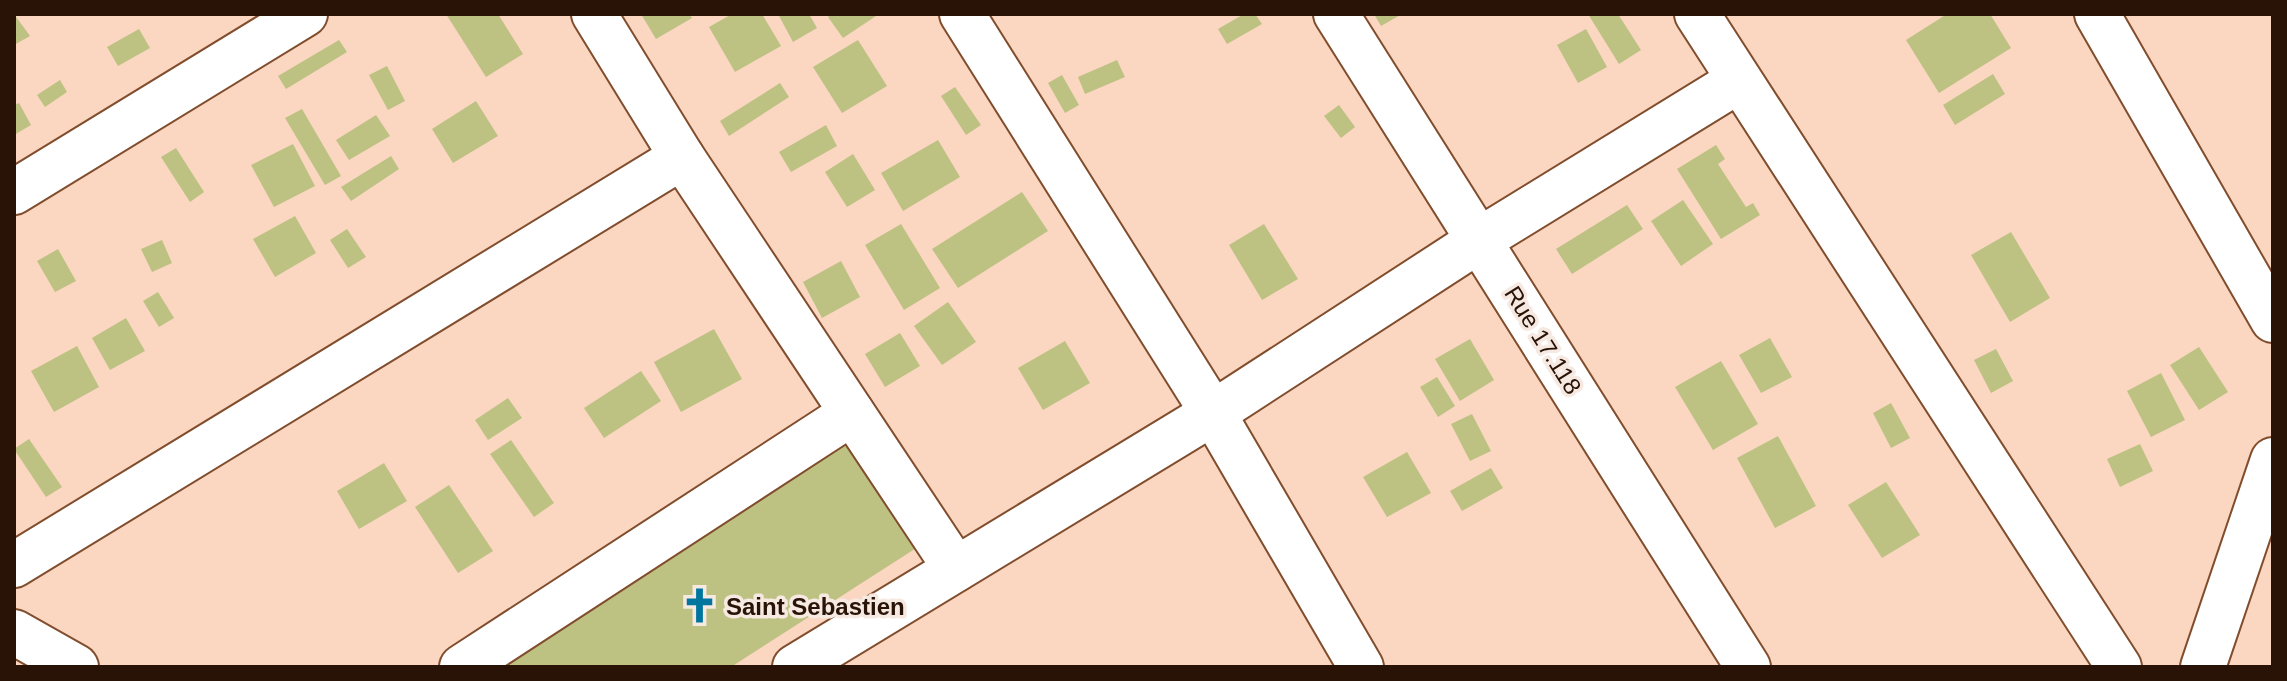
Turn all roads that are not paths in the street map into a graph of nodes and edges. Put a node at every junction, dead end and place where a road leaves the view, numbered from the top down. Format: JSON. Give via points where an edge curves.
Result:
{"nodes":[{"id":1,"x":305,"y":14,"type":"edge"},
{"id":2,"x":594,"y":14,"type":"edge"},
{"id":3,"x":962,"y":14,"type":"edge"},
{"id":4,"x":1336,"y":14,"type":"edge"},
{"id":5,"x":1697,"y":14,"type":"edge"},
{"id":6,"x":2097,"y":14,"type":"edge"},
{"id":7,"x":1738,"y":81,"type":"junction"},
{"id":8,"x":682,"y":157,"type":"junction"},
{"id":9,"x":14,"y":192,"type":"edge"},
{"id":10,"x":1481,"y":239,"type":"junction"},
{"id":11,"x":2273,"y":320,"type":"edge"},
{"id":12,"x":852,"y":413,"type":"junction"},
{"id":13,"x":1213,"y":413,"type":"junction"},
{"id":14,"x":2273,"y":460,"type":"edge"},
{"id":15,"x":14,"y":565,"type":"edge"},
{"id":16,"x":956,"y":569,"type":"junction"},
{"id":17,"x":14,"y":632,"type":"edge"},
{"id":18,"x":76,"y":667,"type":"edge"},
{"id":19,"x":462,"y":667,"type":"edge"},
{"id":20,"x":795,"y":667,"type":"edge"},
{"id":21,"x":1361,"y":667,"type":"edge"},
{"id":22,"x":1748,"y":667,"type":"edge"},
{"id":23,"x":2119,"y":667,"type":"edge"},
{"id":24,"x":2203,"y":667,"type":"edge"}],
"edges":[{"from":1,"to":9,"type":"street"},
{"from":2,"to":8,"type":"street"},
{"from":3,"to":13,"type":"street"},
{"from":4,"to":10,"type":"street","name":"Rue 17.118"},
{"from":5,"to":7,"type":"street"},
{"from":6,"to":11,"type":"street"},
{"from":7,"to":10,"type":"street"},
{"from":7,"to":23,"type":"street"},
{"from":8,"to":12,"type":"street"},
{"from":8,"to":15,"type":"street"},
{"from":10,"to":13,"type":"street"},
{"from":10,"to":22,"type":"street","name":"Rue 17.118"},
{"from":12,"to":16,"type":"street"},
{"from":12,"to":19,"type":"street"},
{"from":13,"to":16,"type":"street"},
{"from":13,"to":21,"type":"street"},
{"from":14,"to":24,"type":"street"},
{"from":16,"to":20,"type":"street"},
{"from":17,"to":18,"type":"street"}]}
